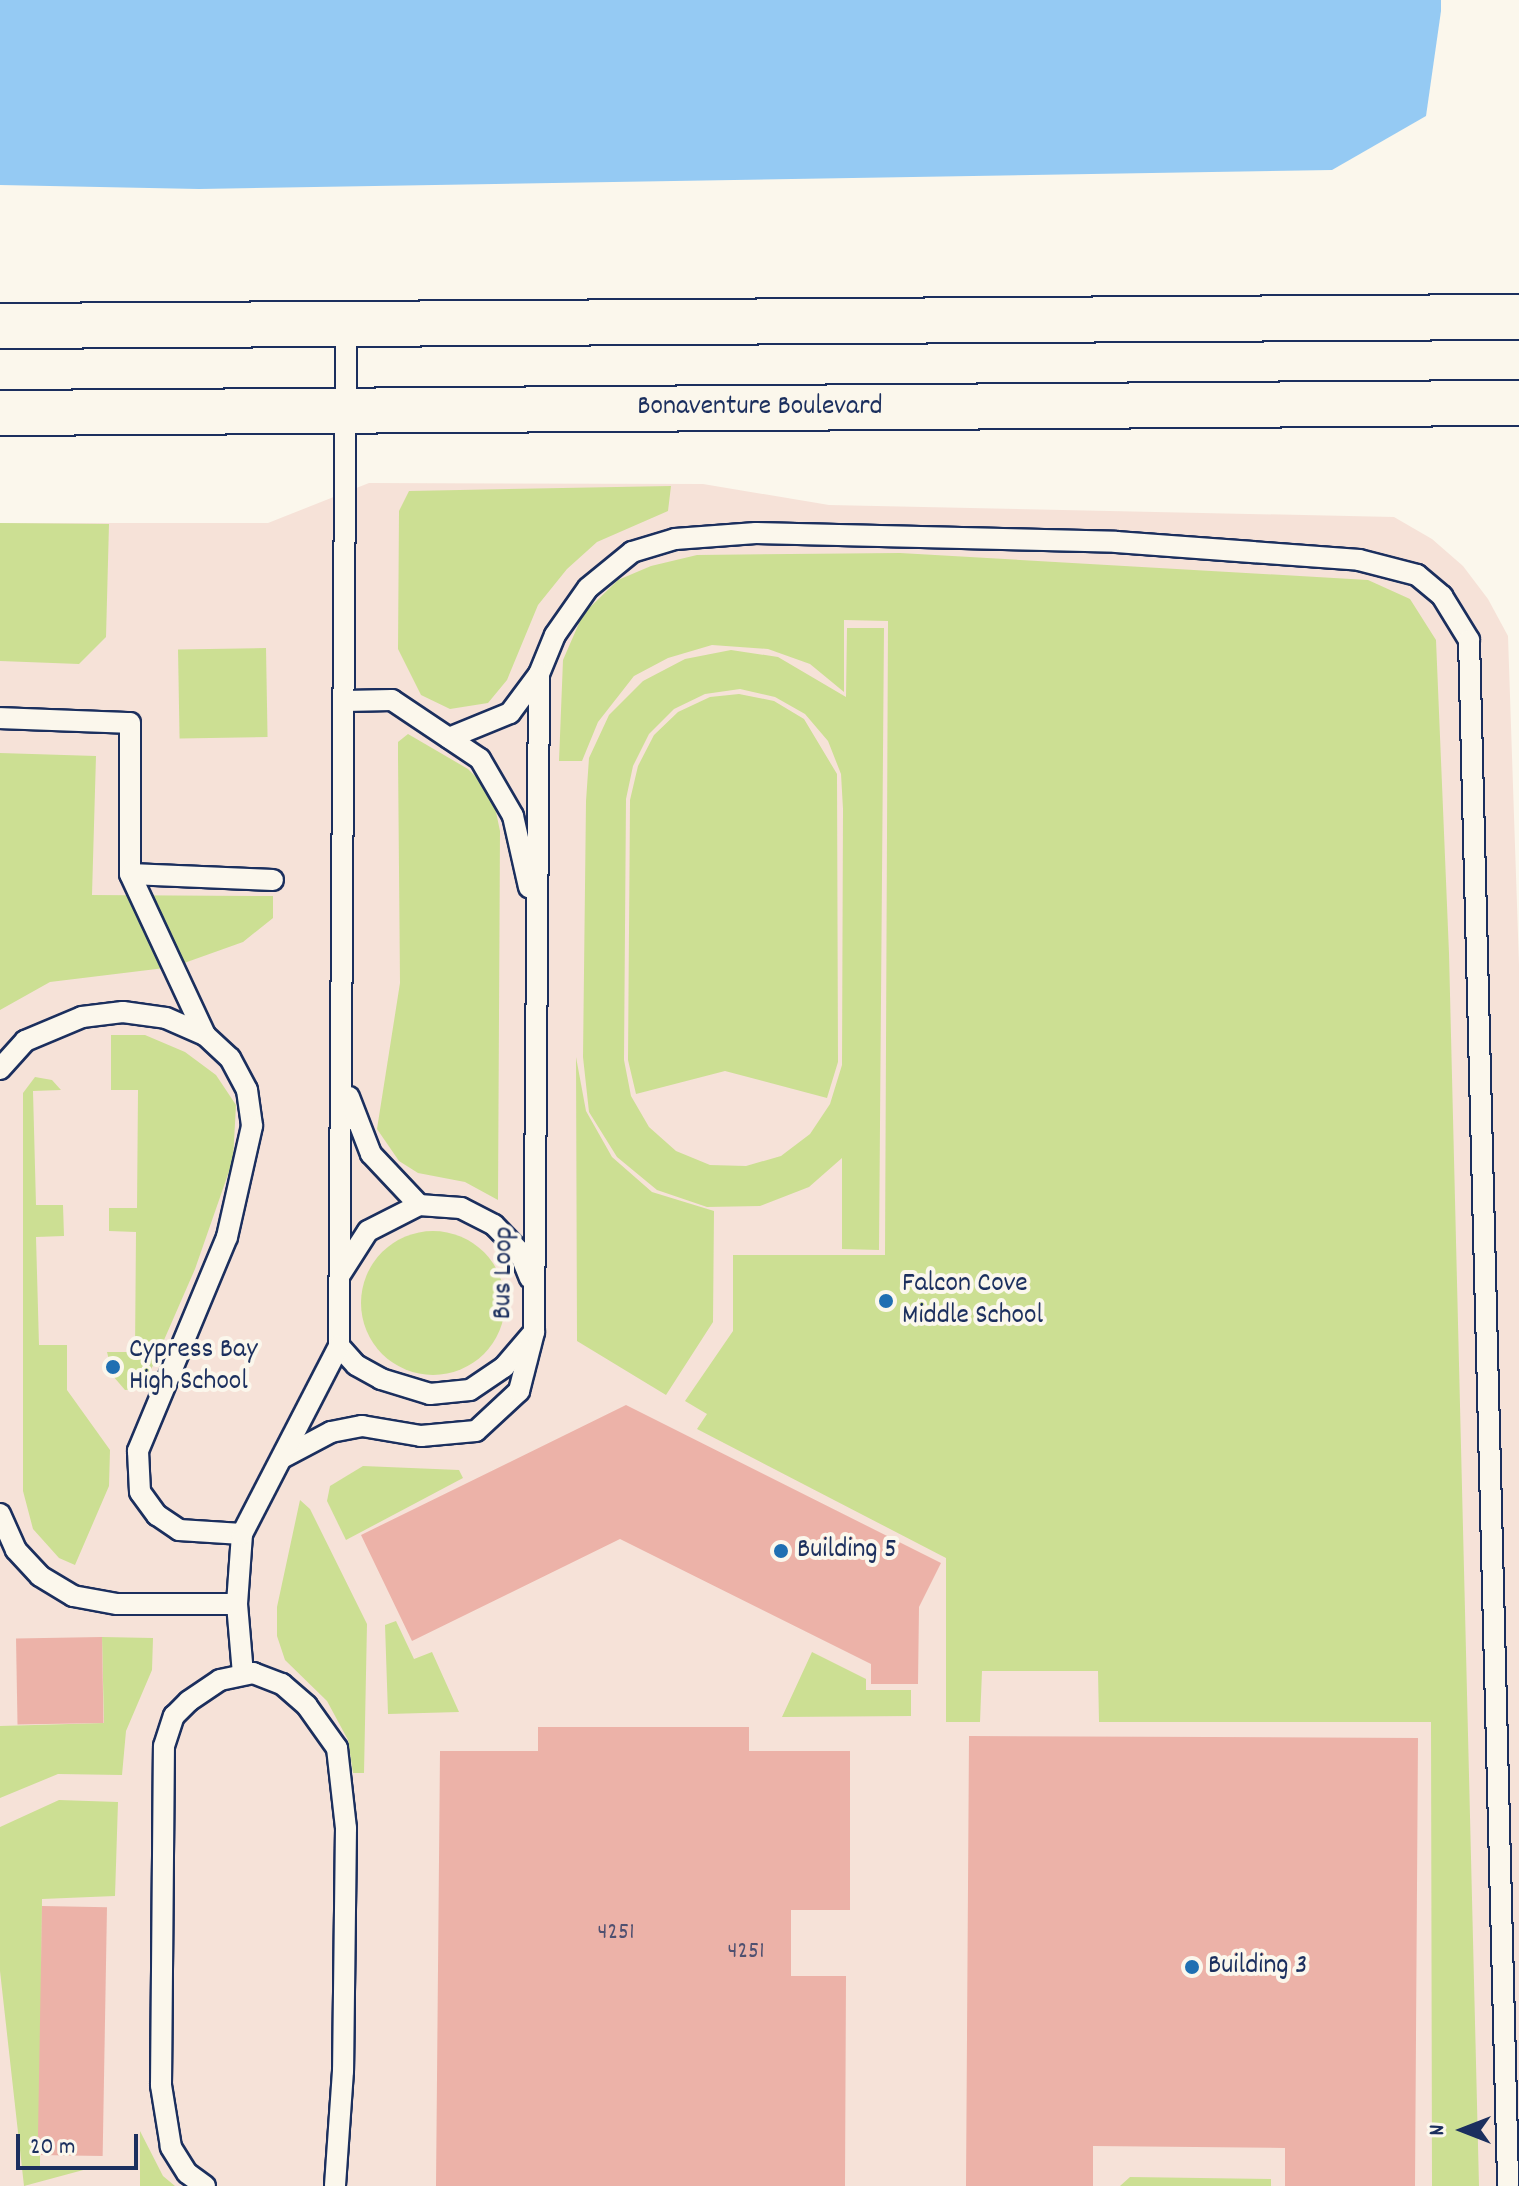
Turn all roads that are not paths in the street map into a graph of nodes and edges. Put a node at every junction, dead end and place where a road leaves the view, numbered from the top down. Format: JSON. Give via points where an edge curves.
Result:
{"nodes":[{"id":1,"x":1519,"y":317,"type":"edge"},
{"id":2,"x":346,"y":324,"type":"junction"},
{"id":3,"x":0,"y":326,"type":"edge"},
{"id":4,"x":1519,"y":403,"type":"edge"},
{"id":5,"x":346,"y":410,"type":"junction"},
{"id":6,"x":0,"y":413,"type":"edge"},
{"id":7,"x":539,"y":674,"type":"junction"},
{"id":8,"x":345,"y":701,"type":"junction"},
{"id":9,"x":0,"y":718,"type":"edge"},
{"id":10,"x":449,"y":738,"type":"junction"},
{"id":11,"x":130,"y":874,"type":"junction"},
{"id":12,"x":273,"y":880,"type":"dead end"},
{"id":13,"x":537,"y":928,"type":"junction"},
{"id":14,"x":205,"y":1035,"type":"junction"},
{"id":15,"x":343,"y":1045,"type":"junction"},
{"id":16,"x":0,"y":1069,"type":"edge"},
{"id":17,"x":419,"y":1205,"type":"junction"},
{"id":18,"x":341,"y":1273,"type":"junction"},
{"id":19,"x":534,"y":1285,"type":"junction"},
{"id":20,"x":534,"y":1332,"type":"junction"},
{"id":21,"x":339,"y":1346,"type":"junction"},
{"id":22,"x":284,"y":1457,"type":"junction"},
{"id":23,"x":0,"y":1514,"type":"edge"},
{"id":24,"x":242,"y":1534,"type":"junction"},
{"id":25,"x":237,"y":1604,"type":"junction"},
{"id":26,"x":243,"y":1674,"type":"junction"},
{"id":27,"x":205,"y":2186,"type":"edge"},
{"id":28,"x":335,"y":2186,"type":"edge"},
{"id":29,"x":1508,"y":2186,"type":"edge"}],
"edges":[{"from":1,"to":2,"type":"main road"},
{"from":2,"to":3,"type":"main road"},
{"from":2,"to":5,"type":"lane"},
{"from":4,"to":5,"type":"main road","name":"Bonaventure Boulevard"},
{"from":5,"to":6,"type":"main road","name":"Bonaventure Boulevard"},
{"from":5,"to":8,"type":"lane"},
{"from":7,"to":10,"type":"lane","via":[[510,713]]},
{"from":7,"to":13,"type":"lane","name":"Bus Loop"},
{"from":7,"to":29,"type":"lane","via":[[555,635],[588,588],[632,552],[675,539],[735,534],[1116,542],[1359,560],[1417,575],[1442,596],[1469,640]]},
{"from":8,"to":10,"type":"lane","via":[[392,700]]},
{"from":8,"to":15,"type":"lane"},
{"from":9,"to":11,"type":"lane","via":[[130,723]]},
{"from":10,"to":13,"type":"lane","via":[[480,759],[513,816]]},
{"from":11,"to":12,"type":"lane"},
{"from":11,"to":14,"type":"lane"},
{"from":13,"to":19,"type":"lane","name":"Bus Loop"},
{"from":14,"to":16,"type":"lane","via":[[166,1018],[123,1012],[82,1017],[25,1041]]},
{"from":14,"to":24,"type":"lane","via":[[230,1058],[247,1090],[252,1126],[227,1237],[138,1451],[140,1492],[157,1515],[179,1530]]},
{"from":15,"to":17,"type":"lane","via":[[350,1105],[371,1154]]},
{"from":15,"to":18,"type":"lane"},
{"from":17,"to":18,"type":"lane","via":[[368,1231]]},
{"from":17,"to":19,"type":"lane","via":[[461,1208],[494,1225],[519,1251]]},
{"from":18,"to":21,"type":"lane"},
{"from":19,"to":20,"type":"lane","name":"Bus Loop"},
{"from":20,"to":21,"type":"lane","name":"Bus Loop","via":[[504,1367],[470,1390],[430,1394],[381,1379],[356,1365]]},
{"from":20,"to":22,"type":"lane","via":[[519,1391],[476,1431],[421,1436],[362,1426],[331,1432]]},
{"from":21,"to":22,"type":"lane"},
{"from":22,"to":24,"type":"lane"},
{"from":23,"to":25,"type":"lane","via":[[16,1550],[40,1576],[73,1596],[117,1604]]},
{"from":24,"to":25,"type":"lane"},
{"from":25,"to":26,"type":"lane"},
{"from":26,"to":27,"type":"lane","via":[[220,1680],[189,1701],[174,1716],[164,1746],[161,2085],[171,2147],[187,2173]]},
{"from":26,"to":28,"type":"lane","via":[[282,1684],[324,1725],[337,1748],[346,1828],[343,2071]]}]}
